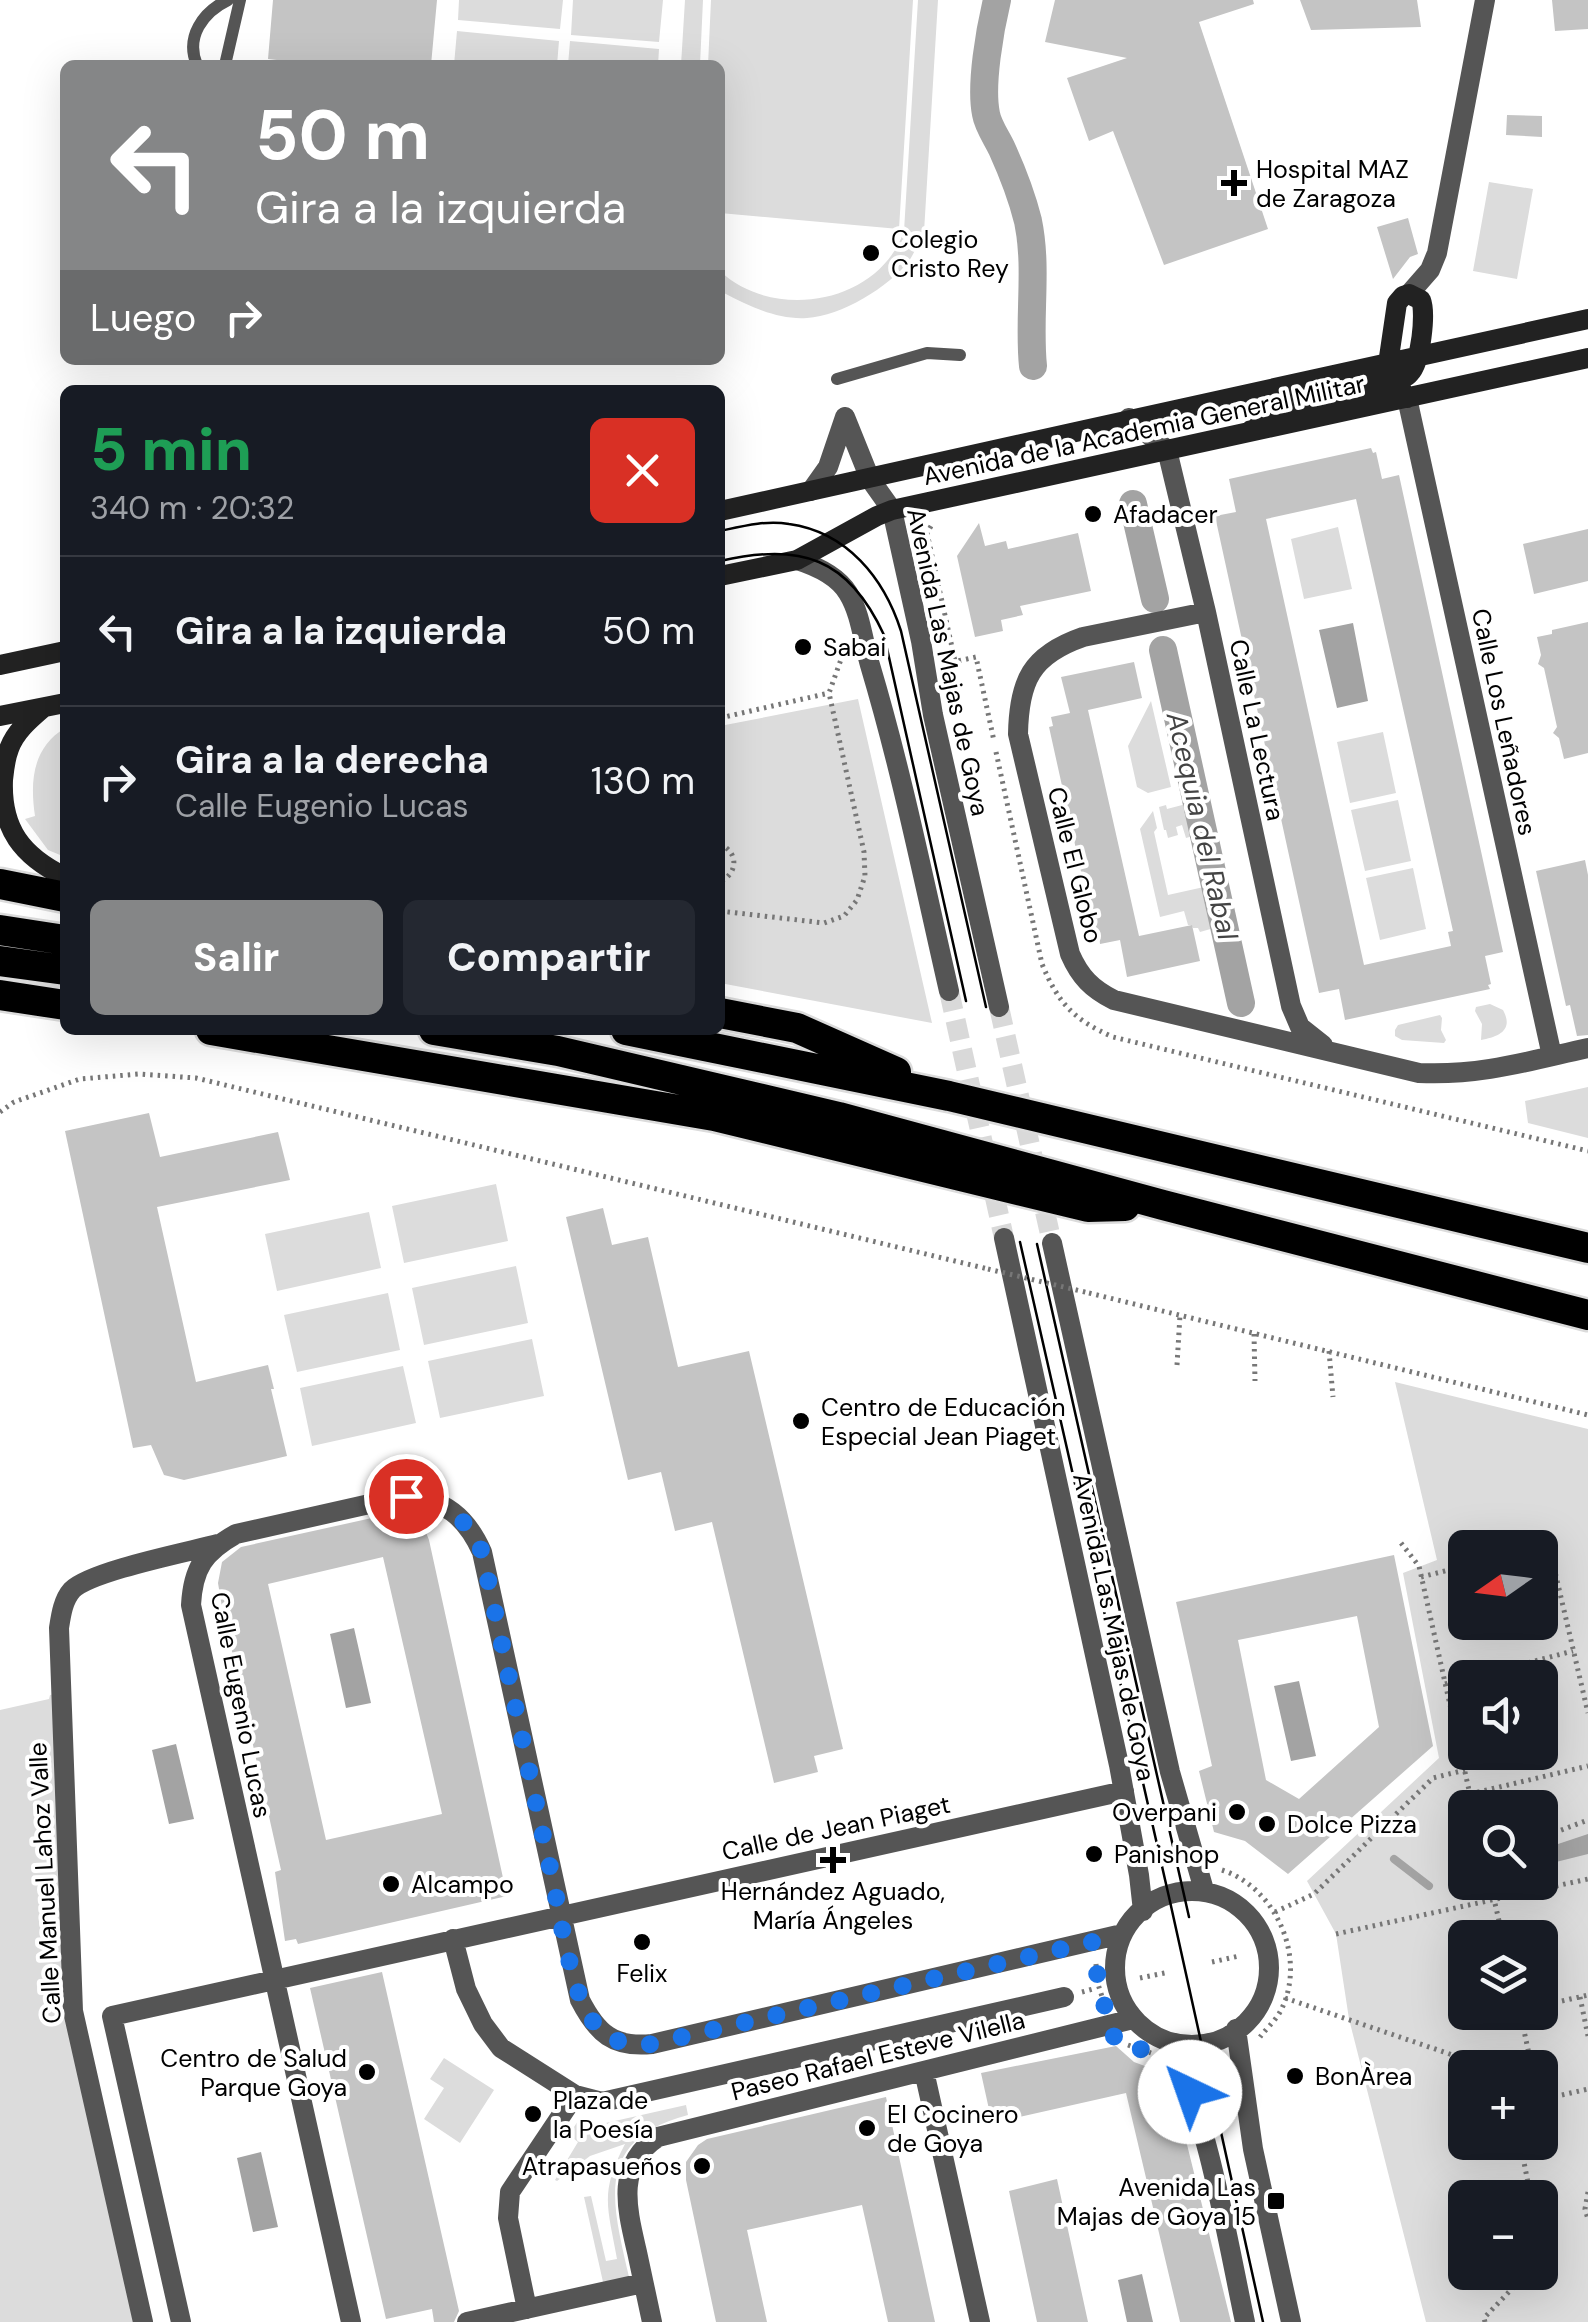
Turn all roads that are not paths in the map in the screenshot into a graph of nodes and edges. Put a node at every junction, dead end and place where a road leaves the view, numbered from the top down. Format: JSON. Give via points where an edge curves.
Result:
{"nodes":[{"id":1,"x":228,"y":0,"type":"edge"},
{"id":2,"x":240,"y":0,"type":"edge"},
{"id":3,"x":1485,"y":0,"type":"edge"},
{"id":4,"x":197,"y":60,"type":"edge"},
{"id":5,"x":227,"y":60,"type":"edge"},
{"id":6,"x":1408,"y":294,"type":"junction"},
{"id":7,"x":1588,"y":319,"type":"edge"},
{"id":8,"x":960,"y":355,"type":"dead end"},
{"id":9,"x":1418,"y":357,"type":"junction"},
{"id":10,"x":1588,"y":358,"type":"edge"},
{"id":11,"x":1391,"y":372,"type":"junction"},
{"id":12,"x":837,"y":379,"type":"dead end"},
{"id":13,"x":1407,"y":398,"type":"junction"},
{"id":14,"x":1129,"y":418,"type":"junction"},
{"id":15,"x":1249,"y":432,"type":"junction"},
{"id":16,"x":1167,"y":450,"type":"junction"},
{"id":17,"x":870,"y":479,"type":"junction"},
{"id":18,"x":811,"y":492,"type":"junction"},
{"id":19,"x":725,"y":510,"type":"edge"},
{"id":20,"x":892,"y":510,"type":"junction"},
{"id":21,"x":797,"y":560,"type":"junction"},
{"id":22,"x":725,"y":575,"type":"edge"},
{"id":23,"x":1206,"y":612,"type":"junction"},
{"id":24,"x":60,"y":652,"type":"edge"},
{"id":25,"x":0,"y":665,"type":"edge"},
{"id":26,"x":60,"y":704,"type":"edge"},
{"id":27,"x":43,"y":708,"type":"junction"},
{"id":28,"x":0,"y":716,"type":"edge"},
{"id":29,"x":60,"y":874,"type":"edge"},
{"id":30,"x":0,"y":884,"type":"edge"},
{"id":31,"x":60,"y":896,"type":"edge"},
{"id":32,"x":0,"y":930,"type":"edge"},
{"id":33,"x":60,"y":939,"type":"edge"},
{"id":34,"x":0,"y":961,"type":"edge"},
{"id":35,"x":60,"y":969,"type":"edge"},
{"id":36,"x":949,"y":991,"type":"tunnel mouth"},
{"id":37,"x":0,"y":995,"type":"edge"},
{"id":38,"x":60,"y":1004,"type":"edge"},
{"id":39,"x":999,"y":1007,"type":"tunnel mouth"},
{"id":40,"x":725,"y":1014,"type":"edge"},
{"id":41,"x":240,"y":1035,"type":"edge"},
{"id":42,"x":464,"y":1035,"type":"edge"},
{"id":43,"x":650,"y":1035,"type":"edge"},
{"id":44,"x":1588,"y":1048,"type":"edge"},
{"id":45,"x":1333,"y":1052,"type":"junction"},
{"id":46,"x":1552,"y":1056,"type":"junction"},
{"id":47,"x":949,"y":1096,"type":"junction"},
{"id":48,"x":1163,"y":1206,"type":"junction"},
{"id":49,"x":1004,"y":1238,"type":"tunnel mouth"},
{"id":50,"x":1052,"y":1243,"type":"tunnel mouth"},
{"id":51,"x":1588,"y":1248,"type":"edge"},
{"id":52,"x":1588,"y":1315,"type":"edge"},
{"id":53,"x":218,"y":1544,"type":"junction"},
{"id":54,"x":1124,"y":1790,"type":"junction"},
{"id":55,"x":1204,"y":1890,"type":"junction"},
{"id":56,"x":1144,"y":1911,"type":"junction"},
{"id":57,"x":560,"y":1915,"type":"junction"},
{"id":58,"x":1122,"y":1934,"type":"junction"},
{"id":59,"x":453,"y":1939,"type":"junction"},
{"id":60,"x":275,"y":1978,"type":"junction"},
{"id":61,"x":1064,"y":1996,"type":"dead end"},
{"id":62,"x":1134,"y":2019,"type":"junction"},
{"id":63,"x":1236,"y":2029,"type":"junction"},
{"id":64,"x":1172,"y":2043,"type":"junction"},
{"id":65,"x":924,"y":2071,"type":"junction"},
{"id":66,"x":574,"y":2095,"type":"junction"},
{"id":67,"x":643,"y":2282,"type":"junction"},
{"id":68,"x":527,"y":2309,"type":"junction"},
{"id":69,"x":143,"y":2322,"type":"edge"},
{"id":70,"x":181,"y":2322,"type":"edge"},
{"id":71,"x":350,"y":2322,"type":"edge"},
{"id":72,"x":467,"y":2322,"type":"edge"},
{"id":73,"x":652,"y":2322,"type":"edge"},
{"id":74,"x":980,"y":2322,"type":"edge"},
{"id":75,"x":1245,"y":2322,"type":"edge"},
{"id":76,"x":1291,"y":2322,"type":"edge"}],
"edges":[{"from":1,"to":4,"type":"lane","via":[[208,12],[196,32]]},
{"from":2,"to":5,"type":"lane"},
{"from":3,"to":6,"type":"street","via":[[1437,253]]},
{"from":6,"to":9,"type":"main road","via":[[1421,300],[1425,312]]},
{"from":6,"to":11,"type":"main road","via":[[1397,303]]},
{"from":7,"to":9,"type":"main road","name":"Avenida de la Academia General Militar"},
{"from":8,"to":12,"type":"lane","via":[[927,353]]},
{"from":9,"to":11,"type":"main road","name":"Avenida de la Academia General Militar"},
{"from":10,"to":13,"type":"main road","name":"Avenida de la Academia General Militar"},
{"from":11,"to":13,"type":"main road"},
{"from":11,"to":14,"type":"main road","name":"Avenida de la Academia General Militar"},
{"from":11,"to":15,"type":"main road","via":[[1273,408]]},
{"from":13,"to":15,"type":"main road","name":"Avenida de la Academia General Militar"},
{"from":13,"to":46,"type":"street","name":"Calle Los Leñadores"},
{"from":14,"to":16,"type":"street"},
{"from":14,"to":17,"type":"main road","name":"Avenida de la Academia General Militar"},
{"from":15,"to":16,"type":"main road","name":"Avenida de la Academia General Militar"},
{"from":16,"to":20,"type":"main road","name":"Avenida de la Academia General Militar"},
{"from":16,"to":23,"type":"street","name":"Calle La Lectura"},
{"from":17,"to":18,"type":"main road","name":"Avenida de la Academia General Militar"},
{"from":17,"to":18,"type":"street","name":"Avenida Las Majas de Goya","via":[[846,417]]},
{"from":17,"to":20,"type":"street","name":"Avenida Las Majas de Goya"},
{"from":18,"to":19,"type":"main road","name":"Avenida de la Academia General Militar"},
{"from":20,"to":21,"type":"main road","name":"Avenida de la Academia General Militar"},
{"from":20,"to":39,"type":"street","name":"Avenida Las Majas de Goya"},
{"from":21,"to":22,"type":"main road","name":"Avenida de la Academia General Militar"},
{"from":21,"to":36,"type":"street","via":[[840,583],[858,616]]},
{"from":23,"to":45,"type":"street","name":"Calle La Lectura","via":[[1290,1006],[1300,1027]]},
{"from":23,"to":45,"type":"street","name":"Calle El Globo","via":[[1082,637],[1054,648],[1028,677],[1018,734],[1070,954],[1087,983],[1114,1000]]},
{"from":24,"to":25,"type":"main road"},
{"from":26,"to":27,"type":"main road"},
{"from":27,"to":28,"type":"main road"},
{"from":27,"to":29,"type":"main road","via":[[8,750],[2,792],[15,838]]},
{"from":30,"to":31,"type":"highway"},
{"from":32,"to":33,"type":"highway"},
{"from":34,"to":35,"type":"highway"},
{"from":37,"to":38,"type":"highway"},
{"from":40,"to":47,"type":"highway","via":[[797,1028]]},
{"from":41,"to":48,"type":"highway","via":[[714,1116],[1088,1207]]},
{"from":42,"to":48,"type":"highway","via":[[839,1117]]},
{"from":43,"to":47,"type":"highway"},
{"from":44,"to":46,"type":"street","name":"Calle El Globo"},
{"from":45,"to":46,"type":"street","name":"Calle El Globo","via":[[1451,1075]]},
{"from":47,"to":51,"type":"highway"},
{"from":48,"to":52,"type":"highway"},
{"from":49,"to":54,"type":"street","name":"Avenida Las Majas de Goya"},
{"from":50,"to":55,"type":"street","name":"Avenida Las Majas de Goya","via":[[1170,1772],[1201,1861]]},
{"from":53,"to":57,"type":"street","via":[[236,1534],[406,1496],[461,1517],[482,1552]]},
{"from":53,"to":60,"type":"street","name":"Calle Eugenio Lucas","via":[[197,1570],[190,1605]]},
{"from":53,"to":69,"type":"street","name":"Calle Manuel Lahoz Valle","via":[[74,1588],[59,1628],[73,2011]]},
{"from":54,"to":56,"type":"street","name":"Avenida Las Majas de Goya"},
{"from":54,"to":57,"type":"street","name":"Calle de Jean Piaget"},
{"from":55,"to":56,"type":"street"},
{"from":55,"to":63,"type":"street","via":[[1249,1915],[1269,1954],[1260,2002]]},
{"from":56,"to":58,"type":"street"},
{"from":57,"to":58,"type":"street","via":[[590,2018],[615,2042],[636,2045]]},
{"from":57,"to":59,"type":"street","name":"Calle de Jean Piaget"},
{"from":58,"to":62,"type":"street","via":[[1115,1973]]},
{"from":59,"to":60,"type":"street","name":"Calle de Jean Piaget"},
{"from":59,"to":66,"type":"street","via":[[466,1989],[501,2048]]},
{"from":60,"to":70,"type":"street","name":"Calle de Jean Piaget","via":[[112,2016]]},
{"from":60,"to":71,"type":"street","name":"Calle Eugenio Lucas"},
{"from":61,"to":66,"type":"street","name":"Paseo Rafael Esteve Vilella","via":[[602,2102]]},
{"from":62,"to":64,"type":"street"},
{"from":62,"to":65,"type":"street","name":"Paseo Rafael Esteve Vilella"},
{"from":63,"to":64,"type":"street","via":[[1201,2045]]},
{"from":63,"to":76,"type":"street","via":[[1253,2149]]},
{"from":64,"to":75,"type":"street","via":[[1210,2162]]},
{"from":65,"to":67,"type":"street","name":"Paseo Rafael Esteve Vilella","via":[[658,2137],[640,2152],[626,2192]]},
{"from":65,"to":74,"type":"street"},
{"from":66,"to":68,"type":"street","via":[[510,2192],[508,2218]]},
{"from":67,"to":68,"type":"street"},
{"from":67,"to":73,"type":"street"},
{"from":68,"to":72,"type":"street"}]}
